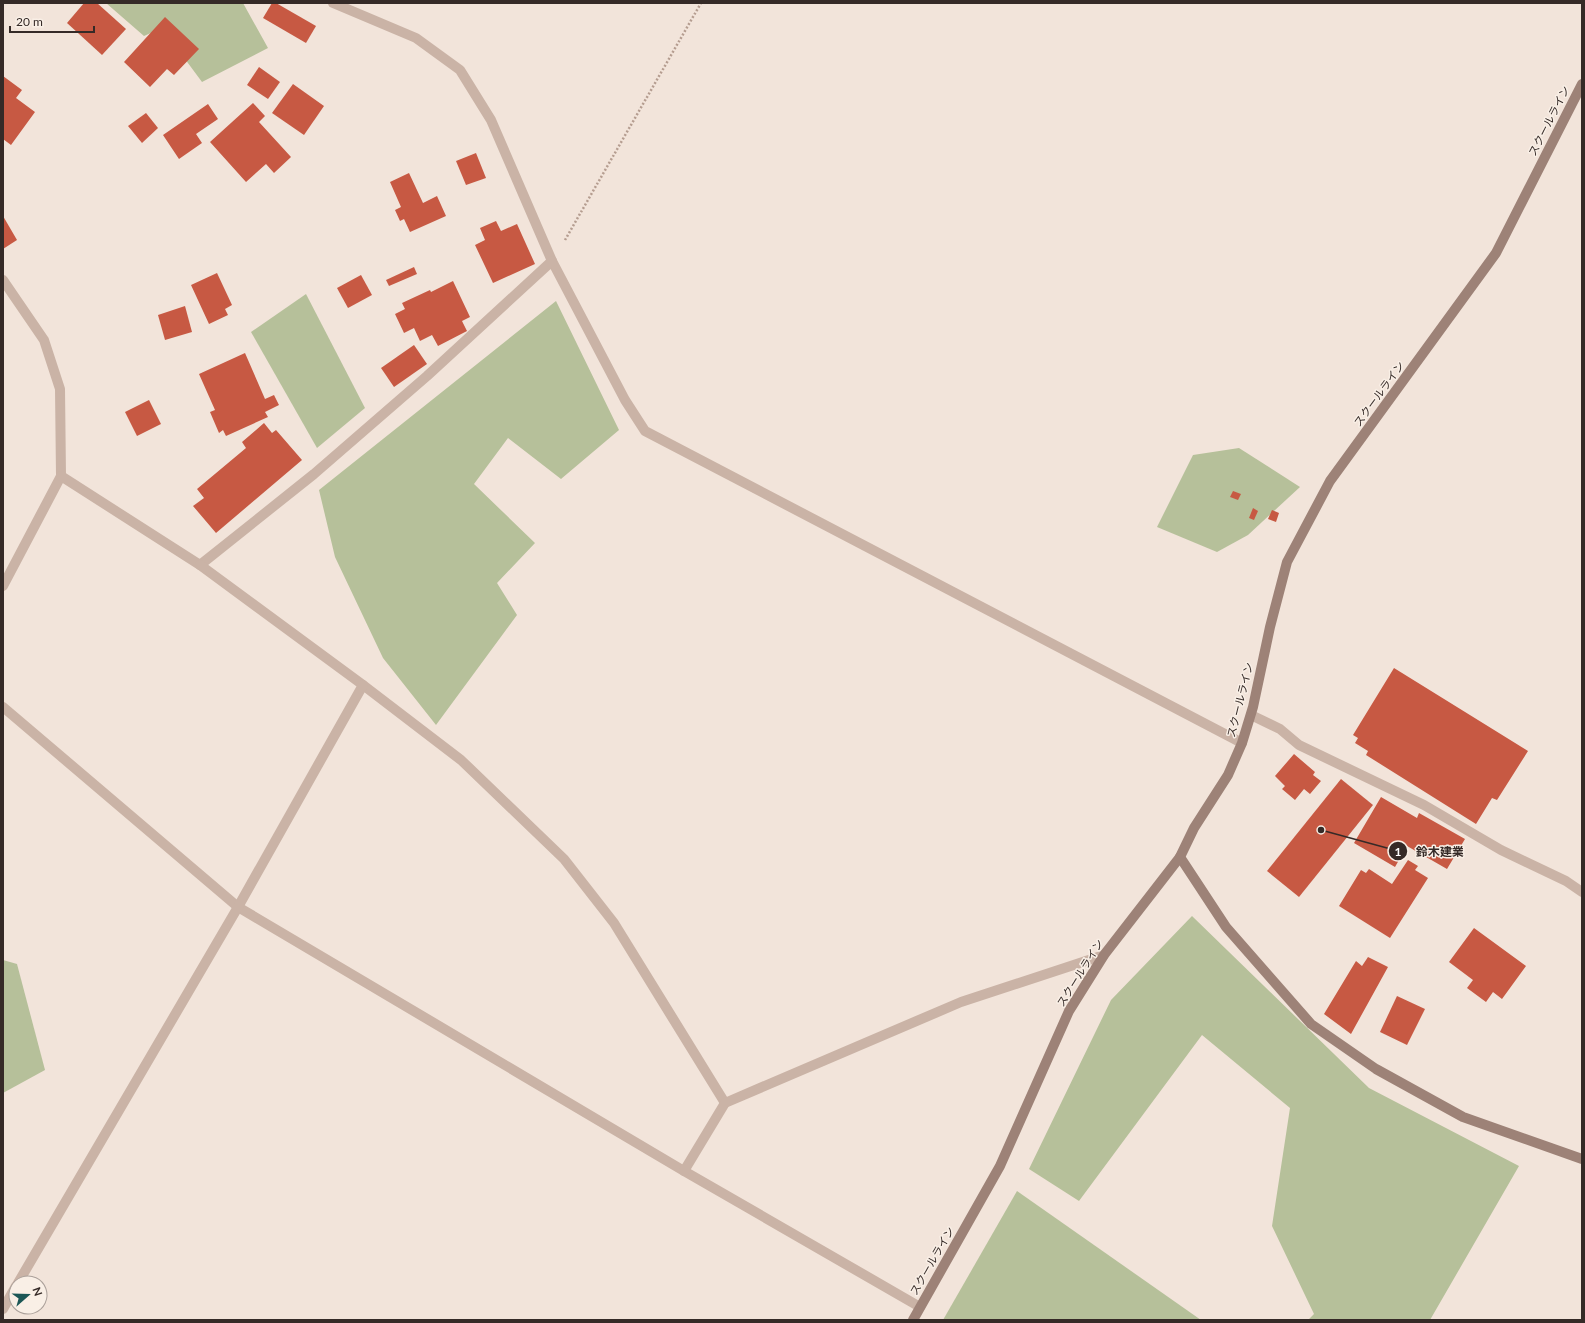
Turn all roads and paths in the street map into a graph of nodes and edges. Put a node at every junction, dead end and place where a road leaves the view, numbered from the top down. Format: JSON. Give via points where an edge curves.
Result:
{"nodes":[{"id":1,"x":334,"y":3,"type":"edge"},
{"id":2,"x":701,"y":3,"type":"edge"},
{"id":3,"x":1582,"y":84,"type":"edge"},
{"id":4,"x":552,"y":261,"type":"junction"},
{"id":5,"x":3,"y":280,"type":"edge"},
{"id":6,"x":61,"y":476,"type":"junction"},
{"id":7,"x":200,"y":565,"type":"junction"},
{"id":8,"x":3,"y":586,"type":"edge"},
{"id":9,"x":363,"y":685,"type":"junction"},
{"id":10,"x":3,"y":707,"type":"edge"},
{"id":11,"x":1251,"y":715,"type":"junction"},
{"id":12,"x":1242,"y":743,"type":"junction"},
{"id":13,"x":1180,"y":857,"type":"junction"},
{"id":14,"x":1582,"y":892,"type":"edge"},
{"id":15,"x":238,"y":907,"type":"junction"},
{"id":16,"x":1104,"y":955,"type":"junction"},
{"id":17,"x":725,"y":1104,"type":"junction"},
{"id":18,"x":1582,"y":1159,"type":"edge"},
{"id":19,"x":684,"y":1171,"type":"junction"},
{"id":20,"x":23,"y":1275,"type":"edge"},
{"id":21,"x":920,"y":1307,"type":"junction"},
{"id":22,"x":913,"y":1320,"type":"edge"}],
"edges":[{"from":1,"to":4,"type":"street","via":[[416,38],[460,70],[490,120]]},
{"from":2,"to":4,"type":"path"},
{"from":3,"to":11,"type":"street","name":"スクールライン","via":[[1496,253],[1330,481],[1287,562]]},
{"from":4,"to":7,"type":"street","via":[[427,376],[314,474]]},
{"from":4,"to":12,"type":"street","via":[[644,431]]},
{"from":5,"to":6,"type":"street","via":[[44,340],[60,389]]},
{"from":6,"to":7,"type":"street"},
{"from":6,"to":8,"type":"street"},
{"from":7,"to":9,"type":"street"},
{"from":9,"to":15,"type":"street"},
{"from":9,"to":17,"type":"street","via":[[461,760],[564,859],[614,923]]},
{"from":10,"to":15,"type":"street"},
{"from":11,"to":12,"type":"street","name":"スクールライン"},
{"from":11,"to":14,"type":"street","via":[[1280,728],[1299,745],[1424,805],[1501,850],[1566,881]]},
{"from":12,"to":13,"type":"street","name":"スクールライン","via":[[1228,775],[1194,828]]},
{"from":13,"to":16,"type":"street","name":"スクールライン"},
{"from":13,"to":18,"type":"street","via":[[1226,927],[1311,1024],[1376,1069],[1463,1117]]},
{"from":15,"to":19,"type":"street"},
{"from":15,"to":20,"type":"street"},
{"from":16,"to":17,"type":"street","via":[[961,1002]]},
{"from":16,"to":21,"type":"street","name":"スクールライン","via":[[1069,1011],[1000,1166]]},
{"from":17,"to":19,"type":"street"},
{"from":19,"to":21,"type":"street"},
{"from":21,"to":22,"type":"street","name":"スクールライン"}]}
